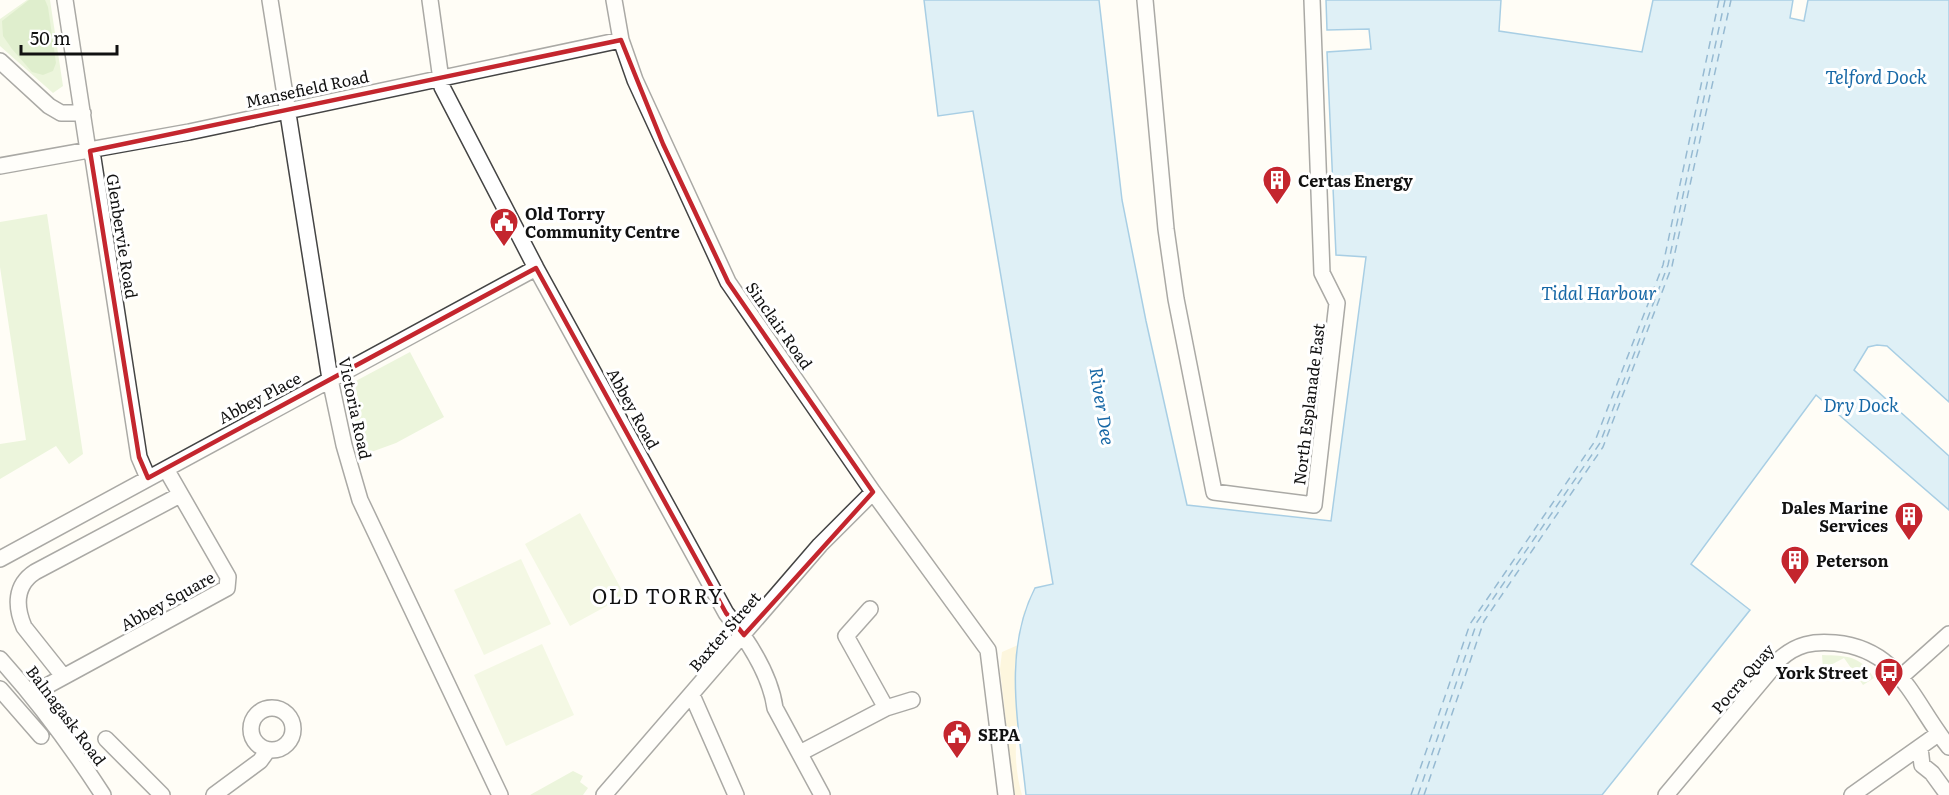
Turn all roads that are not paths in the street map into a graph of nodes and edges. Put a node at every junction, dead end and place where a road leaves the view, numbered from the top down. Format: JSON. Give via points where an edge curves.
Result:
{"nodes":[{"id":1,"x":65,"y":0,"type":"edge"},
{"id":2,"x":270,"y":0,"type":"edge"},
{"id":3,"x":430,"y":0,"type":"edge"},
{"id":4,"x":614,"y":0,"type":"edge"},
{"id":5,"x":1145,"y":0,"type":"edge"},
{"id":6,"x":1312,"y":0,"type":"edge"},
{"id":7,"x":621,"y":39,"type":"junction"},
{"id":8,"x":0,"y":61,"type":"edge"},
{"id":9,"x":440,"y":78,"type":"junction"},
{"id":10,"x":288,"y":111,"type":"junction"},
{"id":11,"x":82,"y":113,"type":"junction"},
{"id":12,"x":90,"y":151,"type":"junction"},
{"id":13,"x":0,"y":166,"type":"edge"},
{"id":14,"x":536,"y":268,"type":"junction"},
{"id":15,"x":330,"y":379,"type":"junction"},
{"id":16,"x":166,"y":468,"type":"junction"},
{"id":17,"x":148,"y":478,"type":"junction"},
{"id":18,"x":873,"y":492,"type":"junction"},
{"id":19,"x":180,"y":495,"type":"junction"},
{"id":20,"x":0,"y":560,"type":"edge"},
{"id":21,"x":870,"y":609,"type":"dead end"},
{"id":22,"x":1949,"y":634,"type":"edge"},
{"id":23,"x":744,"y":635,"type":"junction"},
{"id":24,"x":0,"y":659,"type":"edge"},
{"id":25,"x":63,"y":676,"type":"junction"},
{"id":26,"x":1902,"y":676,"type":"junction"},
{"id":27,"x":0,"y":688,"type":"edge"},
{"id":28,"x":32,"y":694,"type":"junction"},
{"id":29,"x":692,"y":695,"type":"junction"},
{"id":30,"x":912,"y":700,"type":"dead end"},
{"id":31,"x":886,"y":708,"type":"junction"},
{"id":32,"x":1938,"y":734,"type":"junction"},
{"id":33,"x":40,"y":736,"type":"dead end"},
{"id":34,"x":1949,"y":747,"type":"edge"},
{"id":35,"x":1920,"y":748,"type":"junction"},
{"id":36,"x":111,"y":750,"type":"dead end"},
{"id":37,"x":268,"y":750,"type":"dead end"},
{"id":38,"x":801,"y":753,"type":"junction"},
{"id":39,"x":103,"y":795,"type":"edge"},
{"id":40,"x":162,"y":795,"type":"edge"},
{"id":41,"x":214,"y":795,"type":"edge"},
{"id":42,"x":500,"y":795,"type":"edge"},
{"id":43,"x":604,"y":795,"type":"edge"},
{"id":44,"x":736,"y":795,"type":"edge"},
{"id":45,"x":822,"y":795,"type":"edge"},
{"id":46,"x":1006,"y":795,"type":"edge"},
{"id":47,"x":1666,"y":795,"type":"edge"},
{"id":48,"x":1852,"y":795,"type":"edge"},
{"id":49,"x":1948,"y":795,"type":"edge"}],
"edges":[{"from":1,"to":11,"type":"street","name":"Glenbervie Road"},
{"from":2,"to":10,"type":"street","name":"Victoria Road"},
{"from":3,"to":9,"type":"street","name":"Abbey Road"},
{"from":4,"to":7,"type":"street","name":"Sinclair Road"},
{"from":5,"to":6,"type":"street","name":"North Esplanade East","via":[[1166,229],[1214,492],[1314,505],[1337,303],[1322,273]]},
{"from":7,"to":9,"type":"street","name":"Mansefield Road"},
{"from":7,"to":18,"type":"street","name":"Sinclair Road","via":[[663,144],[728,282]]},
{"from":8,"to":11,"type":"street","via":[[49,106],[61,113]]},
{"from":9,"to":10,"type":"street","name":"Mansefield Road"},
{"from":9,"to":14,"type":"street","name":"Abbey Road"},
{"from":10,"to":12,"type":"street","name":"Mansefield Road"},
{"from":10,"to":15,"type":"street","name":"Victoria Road"},
{"from":11,"to":12,"type":"street","name":"Glenbervie Road"},
{"from":12,"to":13,"type":"street","name":"Mansefield Road"},
{"from":12,"to":17,"type":"street","name":"Glenbervie Road","via":[[139,457]]},
{"from":14,"to":15,"type":"street","name":"Abbey Place"},
{"from":14,"to":23,"type":"street","name":"Abbey Road","via":[[726,613]]},
{"from":15,"to":16,"type":"street","name":"Abbey Place"},
{"from":15,"to":42,"type":"street","name":"Victoria Road","via":[[360,500]]},
{"from":16,"to":17,"type":"street","name":"Abbey Place"},
{"from":16,"to":19,"type":"street","name":"Abbey Square"},
{"from":17,"to":20,"type":"street","name":"Abbey Place"},
{"from":18,"to":23,"type":"street","name":"Baxter Street","via":[[820,545]]},
{"from":18,"to":46,"type":"street","name":"Sinclair Road","via":[[988,650]]},
{"from":19,"to":25,"type":"street","via":[[22,583],[18,598],[24,627]]},
{"from":19,"to":25,"type":"street","name":"Abbey Square","via":[[228,577],[226,591]]},
{"from":21,"to":31,"type":"street","via":[[846,636]]},
{"from":22,"to":26,"type":"street"},
{"from":23,"to":29,"type":"street","name":"Baxter Street"},
{"from":23,"to":38,"type":"street","name":"Abbey Road","via":[[773,692],[775,708]]},
{"from":24,"to":28,"type":"street","name":"Balnagask Road"},
{"from":25,"to":28,"type":"street","name":"Abbey Square"},
{"from":26,"to":32,"type":"street","name":"Pocra Quay"},
{"from":26,"to":47,"type":"street","name":"Pocra Quay","via":[[1881,658],[1852,645],[1817,642],[1795,648],[1780,659]]},
{"from":27,"to":33,"type":"street"},
{"from":28,"to":39,"type":"street","name":"Balnagask Road"},
{"from":29,"to":43,"type":"street","name":"Baxter Street"},
{"from":29,"to":44,"type":"street"},
{"from":30,"to":31,"type":"street"},
{"from":31,"to":38,"type":"street"},
{"from":32,"to":34,"type":"street","name":"Pocra Quay"},
{"from":32,"to":35,"type":"street"},
{"from":35,"to":48,"type":"street"},
{"from":35,"to":49,"type":"street","via":[[1922,765]]},
{"from":36,"to":40,"type":"street"},
{"from":37,"to":41,"type":"street","via":[[260,761]]},
{"from":38,"to":45,"type":"street","name":"Abbey Road"}]}
